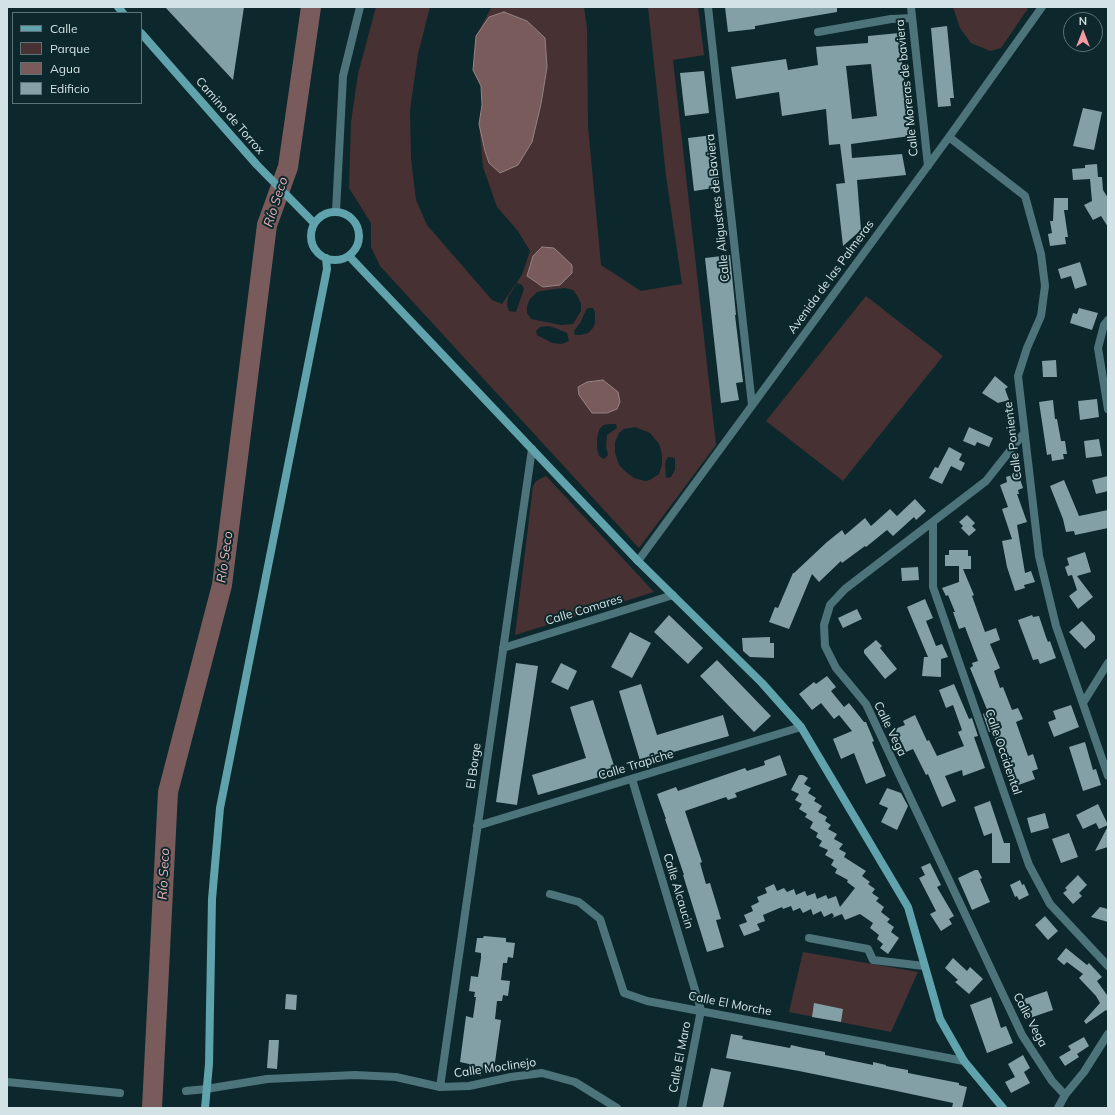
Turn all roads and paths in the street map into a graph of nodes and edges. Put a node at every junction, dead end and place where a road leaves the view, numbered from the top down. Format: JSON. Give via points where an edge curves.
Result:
{"nodes":[{"id":1,"x":360,"y":7,"type":"edge"},
{"id":2,"x":708,"y":7,"type":"edge"},
{"id":3,"x":911,"y":7,"type":"edge"},
{"id":4,"x":1042,"y":7,"type":"edge"},
{"id":5,"x":912,"y":18,"type":"junction"},
{"id":6,"x":818,"y":32,"type":"dead end"},
{"id":7,"x":142,"y":34,"type":"edge"},
{"id":8,"x":949,"y":138,"type":"junction"},
{"id":9,"x":928,"y":166,"type":"junction"},
{"id":10,"x":336,"y":211,"type":"junction"},
{"id":11,"x":314,"y":223,"type":"junction"},
{"id":12,"x":349,"y":256,"type":"junction"},
{"id":13,"x":326,"y":258,"type":"junction"},
{"id":14,"x":1108,"y":320,"type":"edge"},
{"id":15,"x":752,"y":405,"type":"junction"},
{"id":16,"x":1108,"y":409,"type":"edge"},
{"id":17,"x":1024,"y":433,"type":"junction"},
{"id":18,"x":532,"y":449,"type":"junction"},
{"id":19,"x":933,"y":522,"type":"junction"},
{"id":20,"x":638,"y":561,"type":"junction"},
{"id":21,"x":673,"y":595,"type":"junction"},
{"id":22,"x":503,"y":648,"type":"junction"},
{"id":23,"x":1108,"y":663,"type":"edge"},
{"id":24,"x":1083,"y":703,"type":"junction"},
{"id":25,"x":801,"y":728,"type":"junction"},
{"id":26,"x":1108,"y":776,"type":"edge"},
{"id":27,"x":632,"y":779,"type":"junction"},
{"id":28,"x":477,"y":826,"type":"junction"},
{"id":29,"x":550,"y":894,"type":"dead end"},
{"id":30,"x":809,"y":938,"type":"dead end"},
{"id":31,"x":924,"y":966,"type":"junction"},
{"id":32,"x":1108,"y":966,"type":"edge"},
{"id":33,"x":701,"y":1010,"type":"junction"},
{"id":34,"x":1108,"y":1034,"type":"edge"},
{"id":35,"x":964,"y":1061,"type":"junction"},
{"id":36,"x":7,"y":1082,"type":"edge"},
{"id":37,"x":440,"y":1087,"type":"junction"},
{"id":38,"x":206,"y":1089,"type":"junction"},
{"id":39,"x":186,"y":1090,"type":"dead end"},
{"id":40,"x":120,"y":1093,"type":"dead end"},
{"id":41,"x":1065,"y":1095,"type":"junction"},
{"id":42,"x":205,"y":1108,"type":"edge"},
{"id":43,"x":617,"y":1108,"type":"edge"},
{"id":44,"x":682,"y":1108,"type":"edge"},
{"id":45,"x":1003,"y":1108,"type":"edge"},
{"id":46,"x":1058,"y":1108,"type":"edge"}],
"edges":[{"from":1,"to":10,"type":"street","via":[[343,76]]},
{"from":2,"to":15,"type":"street","name":"Calle Aligustres de Baviera"},
{"from":3,"to":5,"type":"street","name":"Calle Moreras de baviera"},
{"from":4,"to":8,"type":"street","name":"Avenida de las Palmeras"},
{"from":5,"to":6,"type":"street","via":[[891,19]]},
{"from":5,"to":9,"type":"street","name":"Calle Moreras de baviera"},
{"from":7,"to":11,"type":"street","name":"Camino de Torrox","via":[[257,165]]},
{"from":8,"to":9,"type":"street","name":"Avenida de las Palmeras"},
{"from":8,"to":17,"type":"street","name":"Calle Poniente","via":[[1025,196],[1041,254],[1045,286],[1041,316],[1018,376]]},
{"from":9,"to":15,"type":"street","name":"Avenida de las Palmeras"},
{"from":10,"to":11,"type":"street","via":[[324,214]]},
{"from":10,"to":12,"type":"street","via":[[348,214],[356,223],[360,235],[357,246]]},
{"from":11,"to":13,"type":"street","via":[[312,243]]},
{"from":12,"to":13,"type":"street","via":[[339,259]]},
{"from":12,"to":18,"type":"street"},
{"from":13,"to":38,"type":"street","via":[[327,269],[220,808],[212,899],[209,1064]]},
{"from":14,"to":16,"type":"street","via":[[1104,325],[1098,348]]},
{"from":15,"to":20,"type":"street","name":"Avenida de las Palmeras"},
{"from":17,"to":19,"type":"street","name":"Calle Vega","via":[[986,481]]},
{"from":17,"to":24,"type":"street","name":"Calle Poniente","via":[[1039,556],[1056,626]]},
{"from":18,"to":20,"type":"street"},
{"from":18,"to":22,"type":"street","name":"El Borge"},
{"from":19,"to":32,"type":"street","name":"Calle Occidental","via":[[933,587],[1029,865],[1050,904]]},
{"from":19,"to":41,"type":"street","name":"Calle Vega","via":[[845,589],[830,605],[824,625],[825,646],[836,668],[866,704],[1022,1035],[1052,1081]]},
{"from":20,"to":21,"type":"street"},
{"from":21,"to":22,"type":"street","name":"Calle Comares"},
{"from":21,"to":25,"type":"street","via":[[762,683]]},
{"from":22,"to":28,"type":"street","name":"El Borge"},
{"from":23,"to":24,"type":"street"},
{"from":24,"to":26,"type":"street","name":"Calle Poniente"},
{"from":25,"to":27,"type":"street","name":"Calle Trapiche"},
{"from":25,"to":31,"type":"street","via":[[908,907]]},
{"from":27,"to":28,"type":"street","name":"Calle Trapiche"},
{"from":27,"to":33,"type":"street","name":"Calle Alcaucin"},
{"from":28,"to":37,"type":"street","name":"El Borge"},
{"from":29,"to":33,"type":"street","name":"Calle El Morche","via":[[578,902],[600,919],[624,993]]},
{"from":30,"to":31,"type":"street","via":[[868,949],[873,960]]},
{"from":31,"to":35,"type":"street","via":[[940,1018]]},
{"from":33,"to":35,"type":"street","name":"Calle El Morche"},
{"from":33,"to":44,"type":"street","name":"Calle El Maro"},
{"from":34,"to":41,"type":"street","via":[[1084,1072]]},
{"from":35,"to":45,"type":"street"},
{"from":36,"to":40,"type":"street"},
{"from":37,"to":38,"type":"street","name":"Calle Moclinejo","via":[[396,1077],[355,1076],[268,1080]]},
{"from":37,"to":43,"type":"street","name":"Calle Moclinejo","via":[[469,1086],[542,1073],[575,1082]]},
{"from":38,"to":39,"type":"street","name":"Calle Moclinejo"},
{"from":38,"to":42,"type":"street"},
{"from":41,"to":46,"type":"street"}]}
